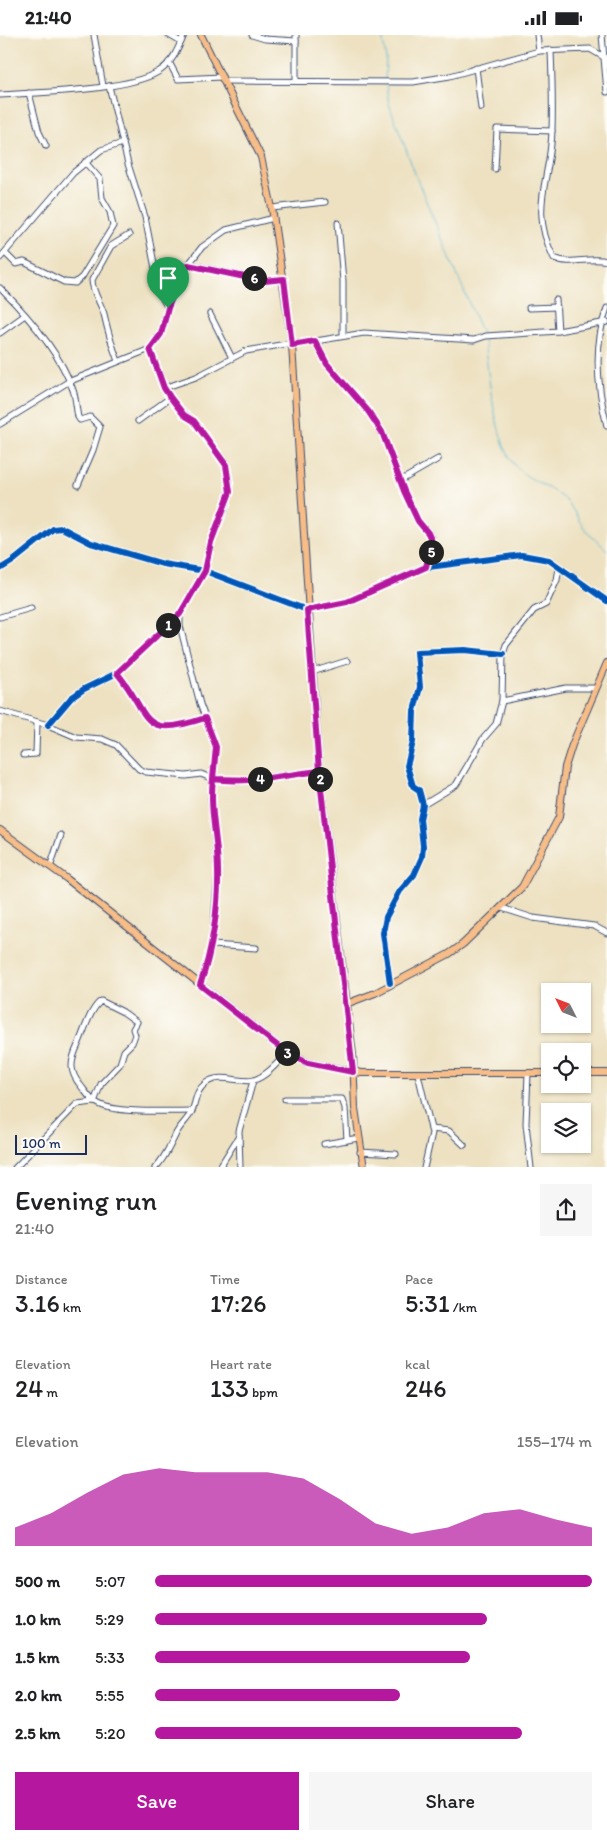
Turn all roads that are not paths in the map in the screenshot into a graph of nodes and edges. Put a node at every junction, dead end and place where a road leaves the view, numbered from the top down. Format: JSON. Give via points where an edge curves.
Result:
{"nodes":[{"id":1,"x":94,"y":35,"type":"edge"},
{"id":2,"x":168,"y":35,"type":"edge"},
{"id":3,"x":184,"y":35,"type":"edge"},
{"id":4,"x":201,"y":35,"type":"edge"},
{"id":5,"x":252,"y":35,"type":"edge"},
{"id":6,"x":537,"y":35,"type":"edge"},
{"id":7,"x":602,"y":35,"type":"edge"},
{"id":8,"x":296,"y":38,"type":"edge"},
{"id":9,"x":180,"y":42,"type":"junction"},
{"id":10,"x":606,"y":47,"type":"edge"},
{"id":11,"x":590,"y":49,"type":"junction"},
{"id":12,"x":551,"y":50,"type":"junction"},
{"id":13,"x":539,"y":51,"type":"junction"},
{"id":14,"x":606,"y":59,"type":"edge"},
{"id":15,"x":169,"y":63,"type":"junction"},
{"id":16,"x":476,"y":68,"type":"junction"},
{"id":17,"x":223,"y":79,"type":"junction"},
{"id":18,"x":296,"y":80,"type":"junction"},
{"id":19,"x":106,"y":86,"type":"junction"},
{"id":20,"x":607,"y":92,"type":"edge"},
{"id":21,"x":29,"y":93,"type":"junction"},
{"id":22,"x":0,"y":95,"type":"edge"},
{"id":23,"x":481,"y":108,"type":"dead end"},
{"id":24,"x":552,"y":131,"type":"junction"},
{"id":25,"x":123,"y":143,"type":"junction"},
{"id":26,"x":46,"y":147,"type":"dead end"},
{"id":27,"x":85,"y":162,"type":"junction"},
{"id":28,"x":495,"y":169,"type":"dead end"},
{"id":29,"x":325,"y":202,"type":"dead end"},
{"id":30,"x":272,"y":208,"type":"junction"},
{"id":31,"x":274,"y":218,"type":"junction"},
{"id":32,"x":338,"y":223,"type":"dead end"},
{"id":33,"x":129,"y":235,"type":"dead end"},
{"id":34,"x":5,"y":253,"type":"junction"},
{"id":35,"x":0,"y":258,"type":"edge"},
{"id":36,"x":607,"y":261,"type":"edge"},
{"id":37,"x":188,"y":265,"type":"junction"},
{"id":38,"x":284,"y":279,"type":"junction"},
{"id":39,"x":0,"y":288,"type":"edge"},
{"id":40,"x":2,"y":295,"type":"edge"},
{"id":41,"x":556,"y":300,"type":"dead end"},
{"id":42,"x":557,"y":307,"type":"junction"},
{"id":43,"x":168,"y":308,"type":"junction"},
{"id":44,"x":529,"y":308,"type":"dead end"},
{"id":45,"x":607,"y":308,"type":"edge"},
{"id":46,"x":210,"y":314,"type":"dead end"},
{"id":47,"x":25,"y":315,"type":"junction"},
{"id":48,"x":604,"y":322,"type":"edge"},
{"id":49,"x":558,"y":331,"type":"junction"},
{"id":50,"x":0,"y":333,"type":"edge"},
{"id":51,"x":343,"y":336,"type":"junction"},
{"id":52,"x":315,"y":341,"type":"junction"},
{"id":53,"x":292,"y":344,"type":"junction"},
{"id":54,"x":150,"y":349,"type":"junction"},
{"id":55,"x":232,"y":358,"type":"junction"},
{"id":56,"x":118,"y":361,"type":"junction"},
{"id":57,"x":68,"y":381,"type":"junction"},
{"id":58,"x":164,"y":388,"type":"junction"},
{"id":59,"x":170,"y":397,"type":"junction"},
{"id":60,"x":138,"y":421,"type":"dead end"},
{"id":61,"x":0,"y":424,"type":"edge"},
{"id":62,"x":607,"y":426,"type":"edge"},
{"id":63,"x":438,"y":459,"type":"dead end"},
{"id":64,"x":400,"y":481,"type":"junction"},
{"id":65,"x":78,"y":485,"type":"dead end"},
{"id":66,"x":426,"y":567,"type":"junction"},
{"id":67,"x":559,"y":568,"type":"junction"},
{"id":68,"x":0,"y":569,"type":"edge"},
{"id":69,"x":205,"y":571,"type":"junction"},
{"id":70,"x":607,"y":601,"type":"edge"},
{"id":71,"x":31,"y":608,"type":"dead end"},
{"id":72,"x":307,"y":610,"type":"junction"},
{"id":73,"x":180,"y":614,"type":"junction"},
{"id":74,"x":0,"y":617,"type":"edge"},
{"id":75,"x":503,"y":653,"type":"junction"},
{"id":76,"x":347,"y":661,"type":"dead end"},
{"id":77,"x":607,"y":663,"type":"edge"},
{"id":78,"x":312,"y":672,"type":"junction"},
{"id":79,"x":117,"y":673,"type":"junction"},
{"id":80,"x":605,"y":676,"type":"edge"},
{"id":81,"x":596,"y":689,"type":"junction"},
{"id":82,"x":502,"y":701,"type":"junction"},
{"id":83,"x":0,"y":711,"type":"edge"},
{"id":84,"x":205,"y":718,"type":"junction"},
{"id":85,"x":37,"y":722,"type":"junction"},
{"id":86,"x":48,"y":725,"type":"junction"},
{"id":87,"x":23,"y":755,"type":"dead end"},
{"id":88,"x":319,"y":771,"type":"junction"},
{"id":89,"x":213,"y":779,"type":"junction"},
{"id":90,"x":423,"y":805,"type":"junction"},
{"id":91,"x":0,"y":830,"type":"edge"},
{"id":92,"x":61,"y":835,"type":"dead end"},
{"id":93,"x":50,"y":867,"type":"junction"},
{"id":94,"x":502,"y":908,"type":"junction"},
{"id":95,"x":607,"y":933,"type":"edge"},
{"id":96,"x":212,"y":945,"type":"junction"},
{"id":97,"x":256,"y":948,"type":"dead end"},
{"id":98,"x":390,"y":983,"type":"junction"},
{"id":99,"x":200,"y":985,"type":"junction"},
{"id":100,"x":346,"y":1004,"type":"junction"},
{"id":101,"x":287,"y":1053,"type":"junction"},
{"id":102,"x":353,"y":1072,"type":"junction"},
{"id":103,"x":528,"y":1073,"type":"junction"},
{"id":104,"x":541,"y":1073,"type":"edge"},
{"id":105,"x":591,"y":1073,"type":"edge"},
{"id":106,"x":607,"y":1073,"type":"edge"},
{"id":107,"x":418,"y":1074,"type":"junction"},
{"id":108,"x":254,"y":1081,"type":"junction"},
{"id":109,"x":285,"y":1099,"type":"dead end"},
{"id":110,"x":94,"y":1102,"type":"junction"},
{"id":111,"x":345,"y":1108,"type":"junction"},
{"id":112,"x":355,"y":1108,"type":"junction"},
{"id":113,"x":192,"y":1111,"type":"junction"},
{"id":114,"x":431,"y":1129,"type":"junction"},
{"id":115,"x":239,"y":1136,"type":"junction"},
{"id":116,"x":358,"y":1138,"type":"junction"},
{"id":117,"x":347,"y":1140,"type":"junction"},
{"id":118,"x":324,"y":1144,"type":"dead end"},
{"id":119,"x":464,"y":1145,"type":"dead end"},
{"id":120,"x":360,"y":1151,"type":"junction"},
{"id":121,"x":396,"y":1154,"type":"dead end"},
{"id":122,"x":15,"y":1167,"type":"edge"},
{"id":123,"x":155,"y":1167,"type":"edge"},
{"id":124,"x":219,"y":1167,"type":"edge"},
{"id":125,"x":240,"y":1167,"type":"edge"},
{"id":126,"x":364,"y":1167,"type":"edge"},
{"id":127,"x":424,"y":1167,"type":"edge"},
{"id":128,"x":531,"y":1167,"type":"edge"}],
"edges":[{"from":1,"to":19,"type":"street"},
{"from":2,"to":9,"type":"street"},
{"from":3,"to":9,"type":"street"},
{"from":4,"to":17,"type":"main road"},
{"from":5,"to":8,"type":"street","via":[[265,39]]},
{"from":6,"to":13,"type":"street"},
{"from":7,"to":10,"type":"street"},
{"from":8,"to":18,"type":"street"},
{"from":9,"to":15,"type":"street"},
{"from":10,"to":11,"type":"street"},
{"from":10,"to":14,"type":"street"},
{"from":11,"to":12,"type":"street"},
{"from":11,"to":14,"type":"street"},
{"from":12,"to":13,"type":"street"},
{"from":12,"to":24,"type":"street"},
{"from":13,"to":16,"type":"street"},
{"from":14,"to":20,"type":"street"},
{"from":15,"to":17,"type":"street","via":[[178,79]]},
{"from":15,"to":19,"type":"street","via":[[145,78]]},
{"from":16,"to":18,"type":"street","via":[[432,79],[391,83]]},
{"from":16,"to":23,"type":"street"},
{"from":17,"to":18,"type":"street"},
{"from":17,"to":30,"type":"main road","via":[[261,157]]},
{"from":19,"to":21,"type":"street"},
{"from":19,"to":25,"type":"street"},
{"from":21,"to":22,"type":"street"},
{"from":21,"to":26,"type":"street"},
{"from":24,"to":28,"type":"street","via":[[497,129]]},
{"from":24,"to":36,"type":"street","via":[[540,212],[551,253],[569,262]]},
{"from":25,"to":27,"type":"street","via":[[101,150]]},
{"from":25,"to":43,"type":"street","via":[[143,214],[160,294]]},
{"from":27,"to":34,"type":"street","via":[[53,194]]},
{"from":27,"to":34,"type":"street","via":[[100,179],[102,198],[113,226],[82,277],[75,283],[64,282],[24,262],[16,264]]},
{"from":29,"to":30,"type":"street"},
{"from":30,"to":31,"type":"main road"},
{"from":31,"to":37,"type":"street","via":[[218,234]]},
{"from":31,"to":38,"type":"main road"},
{"from":32,"to":51,"type":"street"},
{"from":33,"to":56,"type":"street","via":[[111,246],[94,273],[92,285]]},
{"from":34,"to":35,"type":"street"},
{"from":37,"to":38,"type":"street","via":[[264,281]]},
{"from":37,"to":43,"type":"street","via":[[181,274]]},
{"from":38,"to":53,"type":"main road"},
{"from":39,"to":40,"type":"street"},
{"from":40,"to":47,"type":"street"},
{"from":41,"to":42,"type":"street"},
{"from":42,"to":44,"type":"street"},
{"from":42,"to":49,"type":"street"},
{"from":43,"to":54,"type":"street","via":[[161,334]]},
{"from":45,"to":48,"type":"street"},
{"from":46,"to":55,"type":"street"},
{"from":47,"to":50,"type":"street"},
{"from":47,"to":57,"type":"street","via":[[53,352]]},
{"from":48,"to":49,"type":"street"},
{"from":48,"to":62,"type":"street","via":[[598,356]]},
{"from":49,"to":51,"type":"street","via":[[474,340],[364,333]]},
{"from":51,"to":52,"type":"street"},
{"from":52,"to":53,"type":"street"},
{"from":52,"to":64,"type":"street","via":[[327,364],[379,426]]},
{"from":53,"to":55,"type":"street","via":[[246,351]]},
{"from":53,"to":72,"type":"main road"},
{"from":54,"to":56,"type":"street"},
{"from":54,"to":58,"type":"street"},
{"from":55,"to":58,"type":"street","via":[[196,377]]},
{"from":56,"to":57,"type":"street"},
{"from":57,"to":61,"type":"street"},
{"from":57,"to":65,"type":"street","via":[[80,420],[90,417],[101,429]]},
{"from":58,"to":59,"type":"street"},
{"from":59,"to":60,"type":"street"},
{"from":59,"to":69,"type":"street","via":[[221,456],[229,476],[227,504],[211,542]]},
{"from":63,"to":64,"type":"street"},
{"from":64,"to":66,"type":"street","via":[[418,521],[432,542]]},
{"from":66,"to":67,"type":"street","via":[[522,555],[549,560]]},
{"from":66,"to":72,"type":"street","via":[[347,602]]},
{"from":67,"to":70,"type":"street"},
{"from":67,"to":75,"type":"street","via":[[558,580],[546,604],[534,610],[522,623]]},
{"from":68,"to":69,"type":"street","via":[[53,529],[62,527],[91,543],[163,564]]},
{"from":69,"to":72,"type":"street"},
{"from":69,"to":73,"type":"street"},
{"from":71,"to":74,"type":"street"},
{"from":72,"to":78,"type":"main road"},
{"from":73,"to":79,"type":"street"},
{"from":73,"to":84,"type":"street","via":[[180,626]]},
{"from":75,"to":82,"type":"street"},
{"from":75,"to":90,"type":"street","via":[[465,649],[417,652],[420,687],[407,766]]},
{"from":76,"to":78,"type":"street"},
{"from":77,"to":80,"type":"main road"},
{"from":78,"to":88,"type":"main road"},
{"from":79,"to":84,"type":"street","via":[[146,718],[156,725],[170,727]]},
{"from":79,"to":86,"type":"street","via":[[71,698]]},
{"from":80,"to":81,"type":"main road"},
{"from":81,"to":82,"type":"street","via":[[566,688]]},
{"from":81,"to":94,"type":"main road","via":[[565,767],[561,804],[554,828],[522,887]]},
{"from":82,"to":90,"type":"street","via":[[496,724],[483,739],[456,785]]},
{"from":83,"to":85,"type":"street"},
{"from":84,"to":89,"type":"street","via":[[216,747]]},
{"from":85,"to":86,"type":"street"},
{"from":85,"to":87,"type":"street","via":[[36,754]]},
{"from":86,"to":89,"type":"street","via":[[76,737],[102,739],[116,745],[139,769],[186,776],[201,774]]},
{"from":88,"to":89,"type":"street","via":[[256,780]]},
{"from":88,"to":100,"type":"main road"},
{"from":89,"to":96,"type":"street","via":[[211,799],[218,872]]},
{"from":90,"to":98,"type":"street","via":[[420,819],[422,857],[414,875],[390,908],[384,927]]},
{"from":91,"to":93,"type":"main road"},
{"from":92,"to":93,"type":"street"},
{"from":93,"to":99,"type":"main road"},
{"from":94,"to":95,"type":"street","via":[[533,918],[594,926]]},
{"from":94,"to":98,"type":"main road","via":[[464,944],[417,972]]},
{"from":96,"to":97,"type":"street"},
{"from":96,"to":99,"type":"street"},
{"from":98,"to":100,"type":"main road"},
{"from":99,"to":101,"type":"main road"},
{"from":100,"to":102,"type":"main road"},
{"from":101,"to":102,"type":"main road","via":[[308,1063]]},
{"from":101,"to":108,"type":"street"},
{"from":102,"to":107,"type":"main road"},
{"from":102,"to":112,"type":"main road"},
{"from":103,"to":104,"type":"main road"},
{"from":103,"to":107,"type":"main road"},
{"from":103,"to":128,"type":"street","via":[[526,1124]]},
{"from":105,"to":106,"type":"main road"},
{"from":107,"to":114,"type":"street"},
{"from":108,"to":113,"type":"street","via":[[233,1078],[209,1081],[196,1094]]},
{"from":108,"to":115,"type":"street"},
{"from":109,"to":111,"type":"street","via":[[342,1099]]},
{"from":110,"to":110,"type":"street","via":[[71,1069],[76,1050],[102,1001],[137,1022],[132,1043],[124,1051],[120,1064],[101,1083]]},
{"from":110,"to":113,"type":"street","via":[[113,1108]]},
{"from":110,"to":122,"type":"street","via":[[77,1104]]},
{"from":111,"to":112,"type":"street"},
{"from":111,"to":117,"type":"street"},
{"from":112,"to":116,"type":"main road"},
{"from":113,"to":123,"type":"street"},
{"from":114,"to":119,"type":"street","via":[[449,1131]]},
{"from":114,"to":127,"type":"street"},
{"from":115,"to":124,"type":"street"},
{"from":115,"to":125,"type":"street"},
{"from":116,"to":117,"type":"street"},
{"from":116,"to":120,"type":"main road"},
{"from":117,"to":118,"type":"street"},
{"from":120,"to":121,"type":"street"},
{"from":120,"to":126,"type":"main road"}]}
